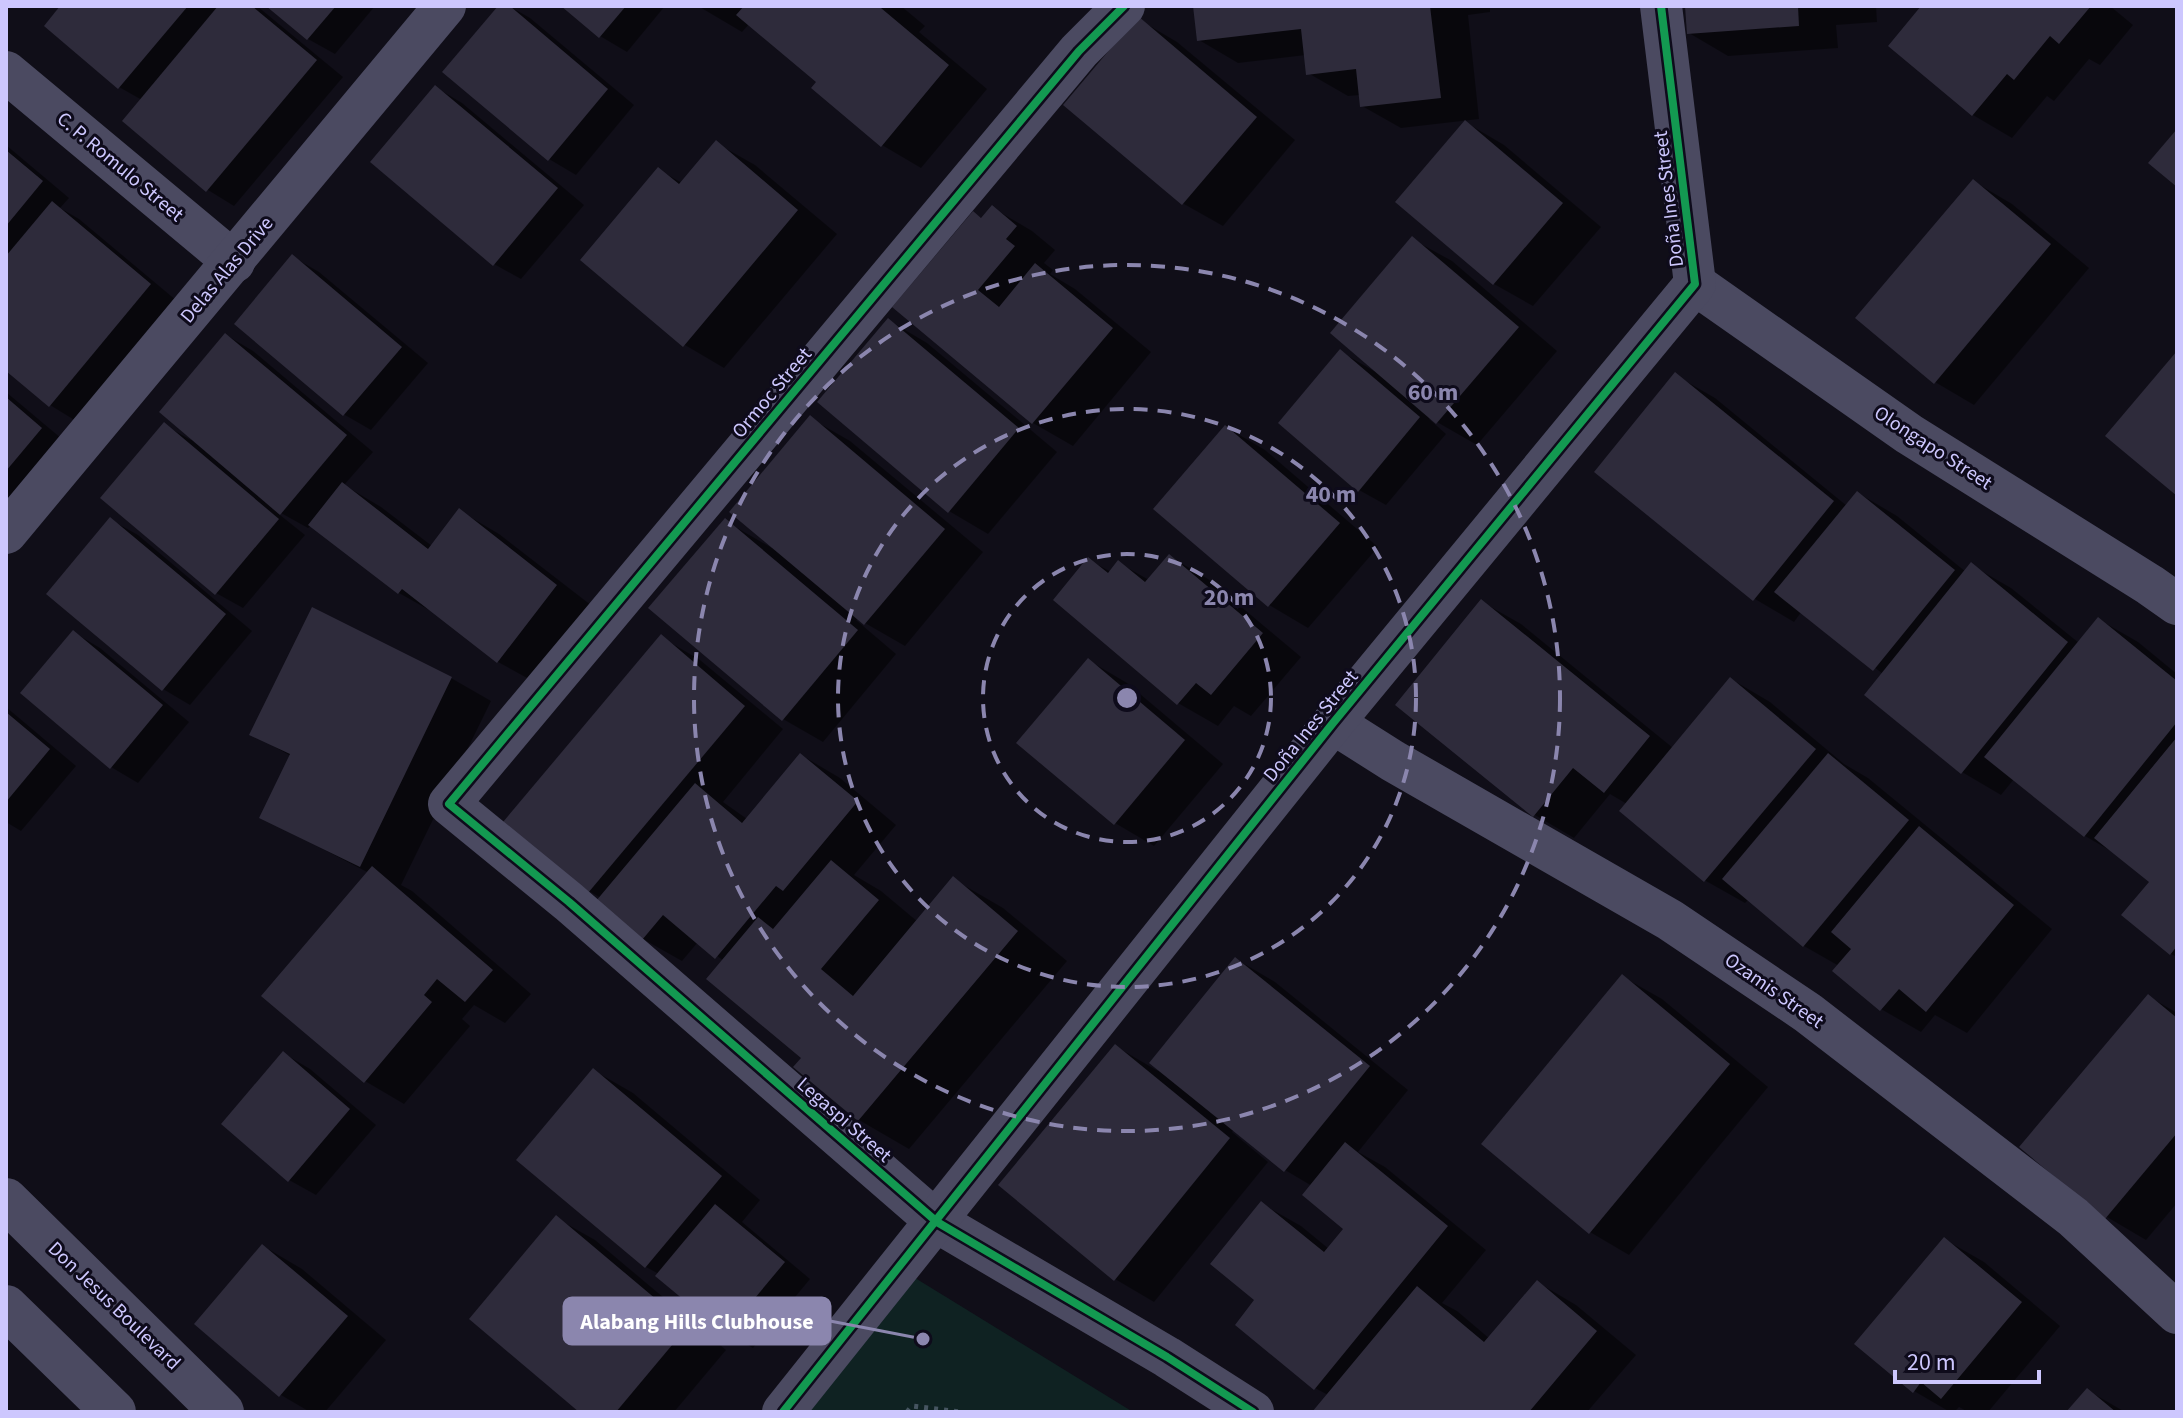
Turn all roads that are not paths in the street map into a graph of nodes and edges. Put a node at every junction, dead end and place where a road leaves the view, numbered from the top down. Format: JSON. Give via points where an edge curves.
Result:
{"nodes":[{"id":1,"x":445,"y":6,"type":"edge"},
{"id":2,"x":1124,"y":6,"type":"edge"},
{"id":3,"x":1661,"y":6,"type":"edge"},
{"id":4,"x":6,"y":72,"type":"edge"},
{"id":5,"x":234,"y":262,"type":"junction"},
{"id":6,"x":1695,"y":284,"type":"junction"},
{"id":7,"x":6,"y":533,"type":"edge"},
{"id":8,"x":2177,"y":604,"type":"edge"},
{"id":9,"x":1333,"y":723,"type":"junction"},
{"id":10,"x":449,"y":804,"type":"joint"},
{"id":11,"x":6,"y":1200,"type":"edge"},
{"id":12,"x":937,"y":1222,"type":"junction"},
{"id":13,"x":6,"y":1307,"type":"edge"},
{"id":14,"x":2177,"y":1313,"type":"edge"},
{"id":15,"x":114,"y":1412,"type":"edge"},
{"id":16,"x":222,"y":1412,"type":"edge"},
{"id":17,"x":783,"y":1412,"type":"edge"},
{"id":18,"x":1253,"y":1412,"type":"edge"}],
"edges":[{"from":1,"to":5,"type":"street","name":"Delas Alas Drive"},
{"from":2,"to":10,"type":"street","name":"Ormoc Street","via":[[1079,51]]},
{"from":3,"to":6,"type":"street","name":"Doña Ines Street"},
{"from":4,"to":5,"type":"street","name":"C. P. Romulo Street"},
{"from":5,"to":7,"type":"street","name":"Delas Alas Drive"},
{"from":6,"to":8,"type":"street","name":"Olongapo Street","via":[[1909,434]]},
{"from":6,"to":9,"type":"street","name":"Doña Ines Street"},
{"from":9,"to":12,"type":"street","name":"Doña Ines Street"},
{"from":9,"to":14,"type":"street","name":"Ozamis Street","via":[[1670,920],[1808,1013],[2073,1217]]},
{"from":10,"to":12,"type":"street","name":"Legaspi Street"},
{"from":11,"to":16,"type":"street","name":"Don Jesus Boulevard"},
{"from":12,"to":17,"type":"street","name":"Doña Ines Street"},
{"from":12,"to":18,"type":"street","name":"Legaspi Street"},
{"from":13,"to":15,"type":"street"}]}
